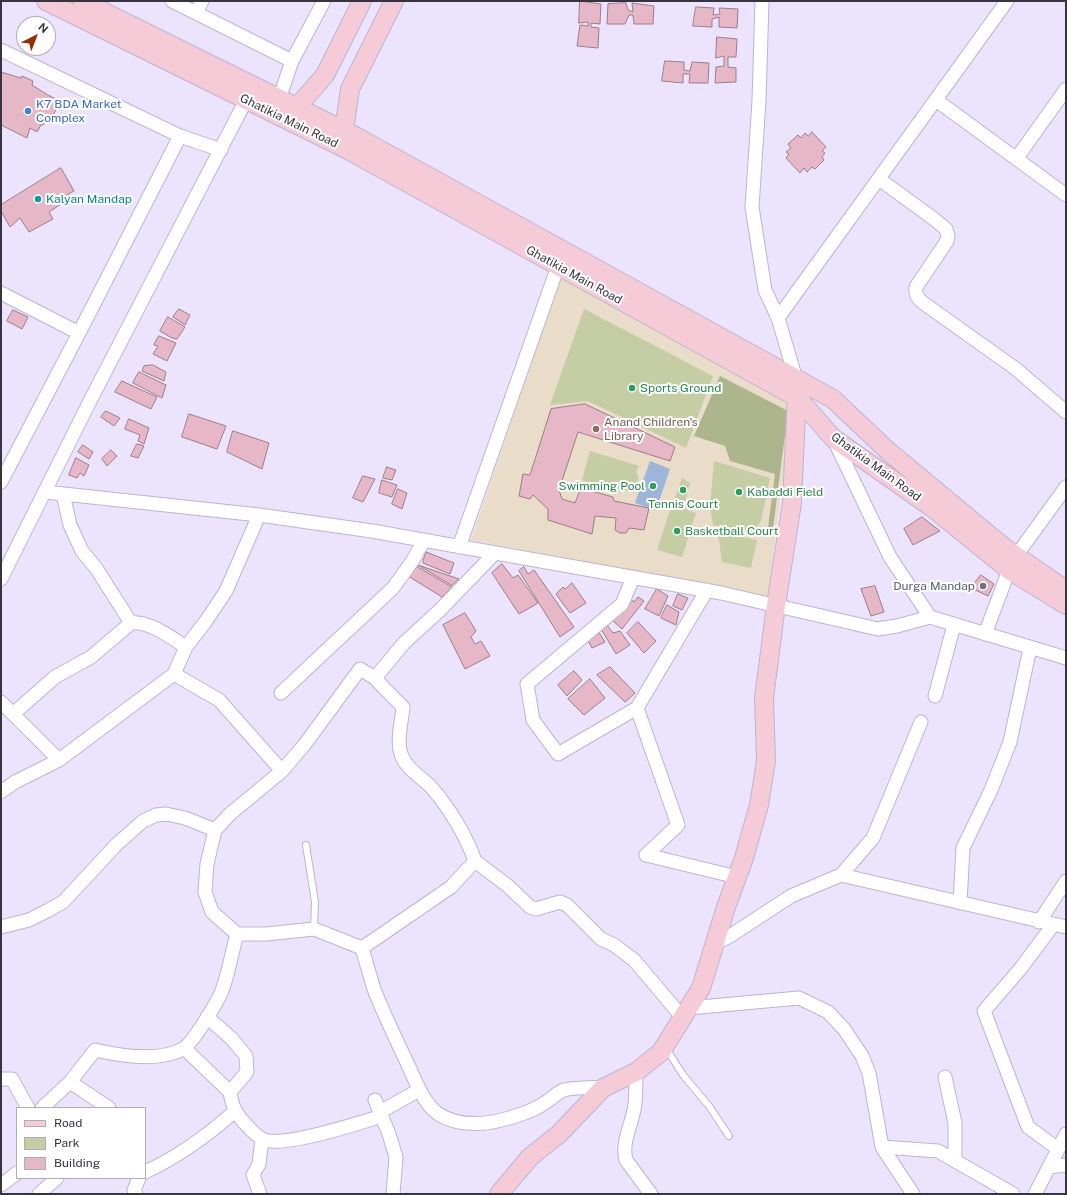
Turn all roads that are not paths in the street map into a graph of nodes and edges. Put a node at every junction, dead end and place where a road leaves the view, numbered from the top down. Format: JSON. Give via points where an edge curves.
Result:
{"nodes":[{"id":1,"x":46,"y":1,"type":"edge"},
{"id":2,"x":82,"y":1,"type":"edge"},
{"id":3,"x":172,"y":1,"type":"edge"},
{"id":4,"x":202,"y":1,"type":"edge"},
{"id":5,"x":324,"y":1,"type":"edge"},
{"id":6,"x":362,"y":1,"type":"edge"},
{"id":7,"x":394,"y":1,"type":"edge"},
{"id":8,"x":762,"y":1,"type":"edge"},
{"id":9,"x":1007,"y":1,"type":"edge"},
{"id":10,"x":196,"y":13,"type":"junction"},
{"id":11,"x":142,"y":40,"type":"junction"},
{"id":12,"x":1,"y":50,"type":"edge"},
{"id":13,"x":292,"y":62,"type":"junction"},
{"id":14,"x":1066,"y":89,"type":"edge"},
{"id":15,"x":279,"y":98,"type":"junction"},
{"id":16,"x":246,"y":100,"type":"junction"},
{"id":17,"x":936,"y":100,"type":"junction"},
{"id":18,"x":298,"y":107,"type":"junction"},
{"id":19,"x":344,"y":130,"type":"junction"},
{"id":20,"x":180,"y":136,"type":"junction"},
{"id":21,"x":221,"y":150,"type":"junction"},
{"id":22,"x":1016,"y":159,"type":"junction"},
{"id":23,"x":879,"y":179,"type":"junction"},
{"id":24,"x":434,"y":189,"type":"junction"},
{"id":25,"x":1066,"y":195,"type":"edge"},
{"id":26,"x":558,"y":266,"type":"junction"},
{"id":27,"x":1,"y":293,"type":"edge"},
{"id":28,"x":778,"y":318,"type":"junction"},
{"id":29,"x":79,"y":333,"type":"junction"},
{"id":30,"x":796,"y":379,"type":"junction"},
{"id":31,"x":798,"y":398,"type":"junction"},
{"id":32,"x":1066,"y":412,"type":"edge"},
{"id":33,"x":833,"y":438,"type":"junction"},
{"id":34,"x":1,"y":482,"type":"edge"},
{"id":35,"x":1066,"y":487,"type":"edge"},
{"id":36,"x":45,"y":492,"type":"junction"},
{"id":37,"x":63,"y":494,"type":"junction"},
{"id":38,"x":259,"y":515,"type":"junction"},
{"id":39,"x":424,"y":540,"type":"junction"},
{"id":40,"x":459,"y":547,"type":"junction"},
{"id":41,"x":495,"y":553,"type":"junction"},
{"id":42,"x":1013,"y":563,"type":"junction"},
{"id":43,"x":633,"y":578,"type":"junction"},
{"id":44,"x":1,"y":579,"type":"edge"},
{"id":45,"x":707,"y":590,"type":"junction"},
{"id":46,"x":1066,"y":590,"type":"edge"},
{"id":47,"x":776,"y":605,"type":"junction"},
{"id":48,"x":1066,"y":605,"type":"edge"},
{"id":49,"x":930,"y":617,"type":"junction"},
{"id":50,"x":131,"y":623,"type":"junction"},
{"id":51,"x":954,"y":625,"type":"junction"},
{"id":52,"x":985,"y":634,"type":"junction"},
{"id":53,"x":186,"y":647,"type":"junction"},
{"id":54,"x":1030,"y":648,"type":"junction"},
{"id":55,"x":1066,"y":658,"type":"edge"},
{"id":56,"x":174,"y":674,"type":"junction"},
{"id":57,"x":375,"y":678,"type":"junction"},
{"id":58,"x":281,"y":693,"type":"dead end"},
{"id":59,"x":935,"y":696,"type":"dead end"},
{"id":60,"x":1,"y":702,"type":"edge"},
{"id":61,"x":636,"y":708,"type":"junction"},
{"id":62,"x":13,"y":714,"type":"junction"},
{"id":63,"x":920,"y":722,"type":"dead end"},
{"id":64,"x":59,"y":760,"type":"junction"},
{"id":65,"x":282,"y":771,"type":"junction"},
{"id":66,"x":1,"y":792,"type":"edge"},
{"id":67,"x":215,"y":830,"type":"junction"},
{"id":68,"x":306,"y":845,"type":"dead end"},
{"id":69,"x":475,"y":861,"type":"junction"},
{"id":70,"x":841,"y":875,"type":"junction"},
{"id":71,"x":737,"y":877,"type":"junction"},
{"id":72,"x":1066,"y":881,"type":"edge"},
{"id":73,"x":960,"y":903,"type":"junction"},
{"id":74,"x":1039,"y":922,"type":"junction"},
{"id":75,"x":1053,"y":925,"type":"junction"},
{"id":76,"x":1,"y":927,"type":"edge"},
{"id":77,"x":1066,"y":927,"type":"edge"},
{"id":78,"x":314,"y":929,"type":"junction"},
{"id":79,"x":237,"y":934,"type":"junction"},
{"id":80,"x":715,"y":943,"type":"junction"},
{"id":81,"x":362,"y":948,"type":"junction"},
{"id":82,"x":685,"y":1012,"type":"junction"},
{"id":83,"x":207,"y":1017,"type":"junction"},
{"id":84,"x":665,"y":1046,"type":"junction"},
{"id":85,"x":184,"y":1048,"type":"junction"},
{"id":86,"x":636,"y":1072,"type":"junction"},
{"id":87,"x":945,"y":1077,"type":"dead end"},
{"id":88,"x":1,"y":1079,"type":"edge"},
{"id":89,"x":70,"y":1082,"type":"junction"},
{"id":90,"x":603,"y":1088,"type":"junction"},
{"id":91,"x":420,"y":1090,"type":"junction"},
{"id":92,"x":230,"y":1092,"type":"junction"},
{"id":93,"x":27,"y":1107,"type":"edge"},
{"id":94,"x":43,"y":1107,"type":"edge"},
{"id":95,"x":107,"y":1107,"type":"edge"},
{"id":96,"x":379,"y":1110,"type":"junction"},
{"id":97,"x":235,"y":1111,"type":"junction"},
{"id":98,"x":1066,"y":1134,"type":"edge"},
{"id":99,"x":729,"y":1136,"type":"dead end"},
{"id":100,"x":262,"y":1139,"type":"junction"},
{"id":101,"x":882,"y":1147,"type":"junction"},
{"id":102,"x":1058,"y":1149,"type":"junction"},
{"id":103,"x":955,"y":1161,"type":"junction"},
{"id":104,"x":1066,"y":1166,"type":"edge"},
{"id":105,"x":1049,"y":1167,"type":"junction"},
{"id":106,"x":146,"y":1172,"type":"edge"},
{"id":107,"x":16,"y":1174,"type":"edge"},
{"id":108,"x":56,"y":1179,"type":"edge"},
{"id":109,"x":139,"y":1179,"type":"edge"},
{"id":110,"x":1,"y":1185,"type":"edge"},
{"id":111,"x":39,"y":1194,"type":"edge"},
{"id":112,"x":136,"y":1194,"type":"edge"},
{"id":113,"x":260,"y":1194,"type":"edge"},
{"id":114,"x":393,"y":1194,"type":"edge"},
{"id":115,"x":499,"y":1194,"type":"edge"},
{"id":116,"x":651,"y":1194,"type":"edge"},
{"id":117,"x":913,"y":1194,"type":"edge"},
{"id":118,"x":1013,"y":1194,"type":"edge"},
{"id":119,"x":1035,"y":1194,"type":"edge"}],
"edges":[{"from":1,"to":11,"type":"street","name":"Ghatikia Main Road"},
{"from":2,"to":11,"type":"street","name":"Ghatikia Main Road"},
{"from":3,"to":10,"type":"street"},
{"from":4,"to":10,"type":"street"},
{"from":5,"to":13,"type":"street"},
{"from":6,"to":18,"type":"street","via":[[325,75]]},
{"from":7,"to":19,"type":"street","via":[[350,89]]},
{"from":8,"to":28,"type":"street","via":[[752,207],[765,290]]},
{"from":9,"to":17,"type":"street"},
{"from":10,"to":13,"type":"street"},
{"from":11,"to":15,"type":"street","name":"Ghatikia Main Road"},
{"from":11,"to":16,"type":"street","name":"Ghatikia Main Road"},
{"from":12,"to":20,"type":"street"},
{"from":13,"to":15,"type":"street"},
{"from":14,"to":22,"type":"street"},
{"from":15,"to":18,"type":"street","name":"Ghatikia Main Road"},
{"from":16,"to":21,"type":"street"},
{"from":16,"to":24,"type":"street","name":"Ghatikia Main Road"},
{"from":17,"to":22,"type":"street"},
{"from":17,"to":23,"type":"street"},
{"from":18,"to":19,"type":"street","name":"Ghatikia Main Road"},
{"from":19,"to":24,"type":"street","name":"Ghatikia Main Road"},
{"from":20,"to":21,"type":"street"},
{"from":20,"to":29,"type":"street"},
{"from":21,"to":36,"type":"street"},
{"from":22,"to":25,"type":"street"},
{"from":23,"to":28,"type":"street"},
{"from":23,"to":32,"type":"street","via":[[946,229],[947,241],[916,287],[917,298],[1016,369]]},
{"from":24,"to":26,"type":"street","name":"Ghatikia Main Road"},
{"from":24,"to":30,"type":"street","name":"Ghatikia Main Road"},
{"from":26,"to":31,"type":"street","name":"Ghatikia Main Road"},
{"from":26,"to":40,"type":"street"},
{"from":27,"to":29,"type":"street"},
{"from":28,"to":30,"type":"street"},
{"from":29,"to":34,"type":"street"},
{"from":30,"to":31,"type":"street"},
{"from":30,"to":42,"type":"street","name":"Ghatikia Main Road","via":[[833,399],[888,451],[1006,549]]},
{"from":31,"to":33,"type":"street","name":"Ghatikia Main Road"},
{"from":31,"to":47,"type":"street","via":[[792,503]]},
{"from":33,"to":42,"type":"street","name":"Ghatikia Main Road"},
{"from":33,"to":49,"type":"street","via":[[890,557]]},
{"from":35,"to":42,"type":"street"},
{"from":36,"to":37,"type":"street"},
{"from":36,"to":44,"type":"street"},
{"from":37,"to":38,"type":"street"},
{"from":37,"to":50,"type":"street","via":[[70,525],[82,551],[96,568]]},
{"from":38,"to":39,"type":"street"},
{"from":38,"to":53,"type":"street","via":[[226,591]]},
{"from":39,"to":40,"type":"street"},
{"from":39,"to":58,"type":"street","via":[[394,588]]},
{"from":40,"to":41,"type":"street"},
{"from":41,"to":43,"type":"street"},
{"from":41,"to":57,"type":"street","via":[[404,643]]},
{"from":42,"to":46,"type":"street","name":"Ghatikia Main Road"},
{"from":42,"to":48,"type":"street","name":"Ghatikia Main Road"},
{"from":42,"to":52,"type":"street"},
{"from":43,"to":45,"type":"street"},
{"from":43,"to":61,"type":"street","via":[[622,604],[527,684],[534,720],[558,754]]},
{"from":45,"to":47,"type":"street"},
{"from":45,"to":61,"type":"street"},
{"from":47,"to":49,"type":"street","via":[[878,629]]},
{"from":47,"to":71,"type":"street","via":[[764,698],[766,761],[759,805]]},
{"from":49,"to":51,"type":"street"},
{"from":50,"to":53,"type":"street","via":[[138,622],[152,627]]},
{"from":50,"to":62,"type":"street","via":[[91,656],[55,677]]},
{"from":51,"to":52,"type":"street"},
{"from":51,"to":59,"type":"street"},
{"from":52,"to":54,"type":"street"},
{"from":53,"to":56,"type":"street"},
{"from":54,"to":55,"type":"street"},
{"from":54,"to":73,"type":"street","via":[[1010,742],[991,790],[963,848]]},
{"from":56,"to":64,"type":"street"},
{"from":56,"to":65,"type":"street","via":[[219,700]]},
{"from":57,"to":65,"type":"street","via":[[360,669]]},
{"from":57,"to":69,"type":"street","via":[[404,707],[399,738],[400,751],[406,764],[431,788],[449,812],[470,846]]},
{"from":60,"to":62,"type":"street"},
{"from":61,"to":71,"type":"street","via":[[678,825],[646,855]]},
{"from":62,"to":64,"type":"street"},
{"from":63,"to":70,"type":"street","via":[[873,838]]},
{"from":64,"to":66,"type":"street","via":[[14,782]]},
{"from":65,"to":67,"type":"street","via":[[230,814]]},
{"from":67,"to":76,"type":"street","via":[[185,818],[166,814],[156,815],[143,821],[116,844],[63,902],[30,920]]},
{"from":67,"to":79,"type":"street","via":[[207,864],[205,892],[212,912]]},
{"from":68,"to":78,"type":"lane","via":[[315,902]]},
{"from":69,"to":81,"type":"street","via":[[451,886]]},
{"from":69,"to":82,"type":"street","via":[[530,907],[536,909],[560,902],[567,905],[601,939],[634,960]]},
{"from":70,"to":73,"type":"street"},
{"from":70,"to":80,"type":"street","via":[[791,896]]},
{"from":71,"to":80,"type":"street"},
{"from":72,"to":74,"type":"street"},
{"from":73,"to":74,"type":"street"},
{"from":74,"to":75,"type":"street"},
{"from":75,"to":77,"type":"street"},
{"from":75,"to":102,"type":"street","via":[[984,1011],[1028,1126]]},
{"from":78,"to":79,"type":"street"},
{"from":78,"to":81,"type":"street"},
{"from":79,"to":83,"type":"street","via":[[223,989]]},
{"from":80,"to":82,"type":"street","via":[[700,988]]},
{"from":81,"to":91,"type":"street","via":[[374,989]]},
{"from":82,"to":84,"type":"street"},
{"from":82,"to":101,"type":"street","via":[[799,998],[828,1012],[844,1029],[862,1056],[869,1073]]},
{"from":83,"to":85,"type":"street","via":[[196,1037]]},
{"from":83,"to":92,"type":"street","via":[[231,1038],[246,1056],[247,1072]]},
{"from":84,"to":86,"type":"street"},
{"from":84,"to":99,"type":"lane","via":[[683,1075],[709,1106]]},
{"from":85,"to":89,"type":"street","via":[[167,1056],[118,1055],[95,1050]]},
{"from":85,"to":92,"type":"street"},
{"from":86,"to":90,"type":"street"},
{"from":86,"to":116,"type":"street","via":[[635,1104],[624,1144],[625,1153],[626,1160]]},
{"from":87,"to":103,"type":"street","via":[[955,1123]]},
{"from":88,"to":93,"type":"street","via":[[12,1079]]},
{"from":89,"to":94,"type":"street"},
{"from":89,"to":95,"type":"street"},
{"from":90,"to":91,"type":"street","via":[[563,1090],[528,1112],[486,1124],[468,1124],[442,1115],[427,1101]]},
{"from":90,"to":115,"type":"street","via":[[559,1134],[530,1157]]},
{"from":91,"to":96,"type":"street"},
{"from":92,"to":97,"type":"street"},
{"from":96,"to":100,"type":"street","via":[[300,1139]]},
{"from":96,"to":114,"type":"street","via":[[396,1157]]},
{"from":97,"to":100,"type":"street"},
{"from":97,"to":106,"type":"street","via":[[208,1135],[179,1155]]},
{"from":98,"to":102,"type":"street"},
{"from":100,"to":113,"type":"street","via":[[259,1164],[253,1175]]},
{"from":101,"to":103,"type":"street","via":[[938,1151]]},
{"from":101,"to":117,"type":"street"},
{"from":102,"to":105,"type":"street"},
{"from":103,"to":118,"type":"street"},
{"from":104,"to":105,"type":"street"},
{"from":105,"to":119,"type":"street"},
{"from":107,"to":110,"type":"street"},
{"from":108,"to":111,"type":"street"},
{"from":109,"to":112,"type":"street","via":[[134,1190]]}]}
